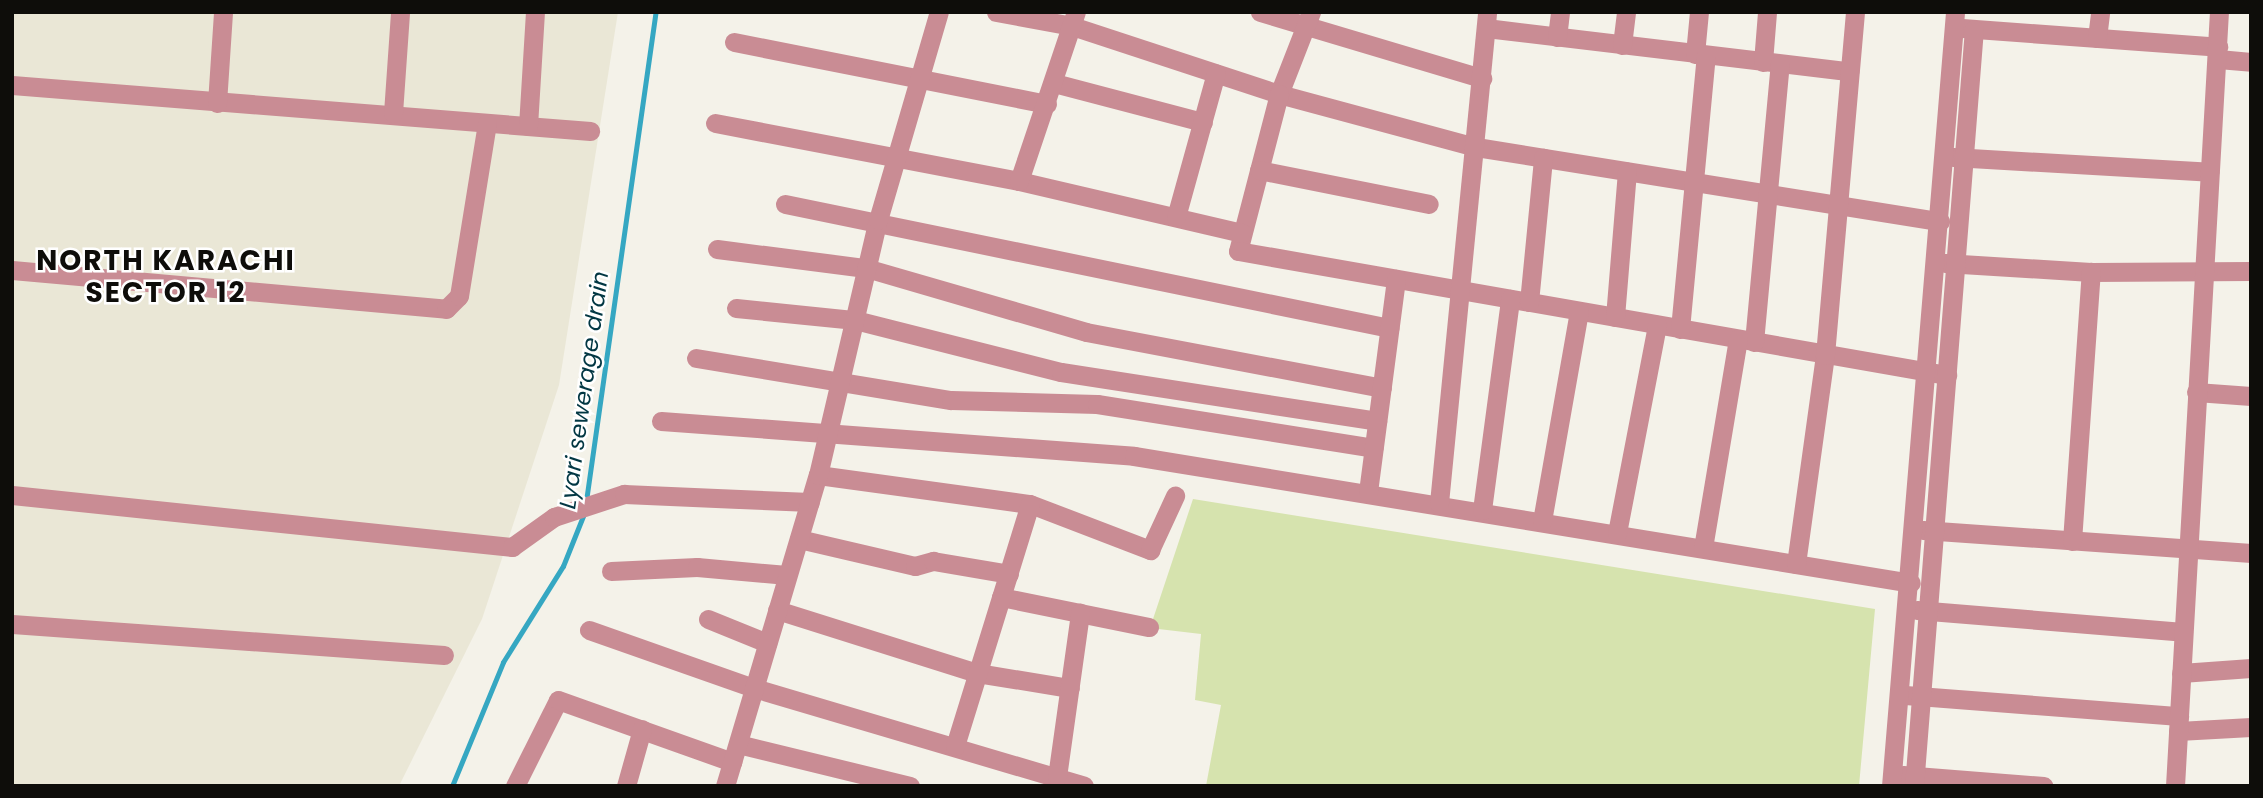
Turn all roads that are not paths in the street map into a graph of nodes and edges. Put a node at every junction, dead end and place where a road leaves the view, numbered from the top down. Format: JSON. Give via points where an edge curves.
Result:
{"nodes":[{"id":1,"x":223,"y":12,"type":"edge"},
{"id":2,"x":400,"y":12,"type":"edge"},
{"id":3,"x":535,"y":12,"type":"edge"},
{"id":4,"x":939,"y":12,"type":"edge"},
{"id":5,"x":996,"y":12,"type":"edge"},
{"id":6,"x":1260,"y":12,"type":"edge"},
{"id":7,"x":1560,"y":12,"type":"edge"},
{"id":8,"x":1626,"y":12,"type":"edge"},
{"id":9,"x":1699,"y":12,"type":"edge"},
{"id":10,"x":1767,"y":12,"type":"edge"},
{"id":11,"x":1855,"y":12,"type":"edge"},
{"id":12,"x":2099,"y":12,"type":"edge"},
{"id":13,"x":2219,"y":12,"type":"edge"},
{"id":14,"x":1074,"y":19,"type":"edge"},
{"id":15,"x":1308,"y":20,"type":"edge"},
{"id":16,"x":1486,"y":20,"type":"edge"},
{"id":17,"x":1961,"y":23,"type":"edge"},
{"id":18,"x":1557,"y":37,"type":"junction"},
{"id":19,"x":2097,"y":38,"type":"junction"},
{"id":20,"x":734,"y":42,"type":"dead end"},
{"id":21,"x":1622,"y":45,"type":"junction"},
{"id":22,"x":2218,"y":53,"type":"junction"},
{"id":23,"x":1700,"y":55,"type":"junction"},
{"id":24,"x":2251,"y":62,"type":"edge"},
{"id":25,"x":1771,"y":63,"type":"junction"},
{"id":26,"x":1849,"y":71,"type":"junction"},
{"id":27,"x":1216,"y":74,"type":"junction"},
{"id":28,"x":1482,"y":78,"type":"junction"},
{"id":29,"x":920,"y":79,"type":"junction"},
{"id":30,"x":1054,"y":83,"type":"junction"},
{"id":31,"x":12,"y":85,"type":"edge"},
{"id":32,"x":1279,"y":94,"type":"junction"},
{"id":33,"x":217,"y":103,"type":"junction"},
{"id":34,"x":1047,"y":104,"type":"junction"},
{"id":35,"x":393,"y":113,"type":"junction"},
{"id":36,"x":1203,"y":122,"type":"junction"},
{"id":37,"x":487,"y":123,"type":"junction"},
{"id":38,"x":715,"y":123,"type":"dead end"},
{"id":39,"x":528,"y":126,"type":"junction"},
{"id":40,"x":590,"y":131,"type":"dead end"},
{"id":41,"x":1476,"y":147,"type":"junction"},
{"id":42,"x":1945,"y":156,"type":"junction"},
{"id":43,"x":1965,"y":157,"type":"junction"},
{"id":44,"x":895,"y":158,"type":"junction"},
{"id":45,"x":1543,"y":158,"type":"junction"},
{"id":46,"x":1259,"y":170,"type":"junction"},
{"id":47,"x":1627,"y":171,"type":"junction"},
{"id":48,"x":2210,"y":172,"type":"junction"},
{"id":49,"x":1018,"y":181,"type":"junction"},
{"id":50,"x":1694,"y":182,"type":"junction"},
{"id":51,"x":1768,"y":194,"type":"junction"},
{"id":52,"x":785,"y":204,"type":"dead end"},
{"id":53,"x":1429,"y":204,"type":"dead end"},
{"id":54,"x":1837,"y":205,"type":"junction"},
{"id":55,"x":1176,"y":217,"type":"junction"},
{"id":56,"x":878,"y":220,"type":"junction"},
{"id":57,"x":1940,"y":221,"type":"junction"},
{"id":58,"x":1242,"y":233,"type":"junction"},
{"id":59,"x":717,"y":249,"type":"dead end"},
{"id":60,"x":1946,"y":263,"type":"junction"},
{"id":61,"x":866,"y":268,"type":"junction"},
{"id":62,"x":2205,"y":268,"type":"junction"},
{"id":63,"x":12,"y":270,"type":"edge"},
{"id":64,"x":2251,"y":271,"type":"edge"},
{"id":65,"x":2091,"y":272,"type":"junction"},
{"id":66,"x":1396,"y":279,"type":"junction"},
{"id":67,"x":1464,"y":291,"type":"junction"},
{"id":68,"x":1520,"y":300,"type":"junction"},
{"id":69,"x":736,"y":308,"type":"dead end"},
{"id":70,"x":1579,"y":311,"type":"junction"},
{"id":71,"x":1615,"y":317,"type":"junction"},
{"id":72,"x":855,"y":320,"type":"junction"},
{"id":73,"x":1657,"y":325,"type":"junction"},
{"id":74,"x":1389,"y":328,"type":"junction"},
{"id":75,"x":1679,"y":329,"type":"junction"},
{"id":76,"x":1746,"y":341,"type":"junction"},
{"id":77,"x":1825,"y":355,"type":"junction"},
{"id":78,"x":696,"y":358,"type":"dead end"},
{"id":79,"x":1937,"y":374,"type":"junction"},
{"id":80,"x":838,"y":382,"type":"junction"},
{"id":81,"x":1382,"y":388,"type":"junction"},
{"id":82,"x":2196,"y":392,"type":"junction"},
{"id":83,"x":2251,"y":396,"type":"edge"},
{"id":84,"x":661,"y":421,"type":"dead end"},
{"id":85,"x":1377,"y":421,"type":"junction"},
{"id":86,"x":826,"y":432,"type":"junction"},
{"id":87,"x":1374,"y":448,"type":"junction"},
{"id":88,"x":818,"y":475,"type":"junction"},
{"id":89,"x":1368,"y":492,"type":"junction"},
{"id":90,"x":12,"y":495,"type":"edge"},
{"id":91,"x":1175,"y":496,"type":"dead end"},
{"id":92,"x":810,"y":502,"type":"junction"},
{"id":93,"x":1439,"y":503,"type":"junction"},
{"id":94,"x":1030,"y":504,"type":"junction"},
{"id":95,"x":1482,"y":510,"type":"junction"},
{"id":96,"x":1542,"y":521,"type":"junction"},
{"id":97,"x":1925,"y":531,"type":"junction"},
{"id":98,"x":1616,"y":533,"type":"junction"},
{"id":99,"x":799,"y":539,"type":"junction"},
{"id":100,"x":2072,"y":541,"type":"junction"},
{"id":101,"x":1703,"y":548,"type":"junction"},
{"id":102,"x":2188,"y":550,"type":"junction"},
{"id":103,"x":2251,"y":553,"type":"edge"},
{"id":104,"x":1796,"y":564,"type":"junction"},
{"id":105,"x":611,"y":571,"type":"dead end"},
{"id":106,"x":1009,"y":574,"type":"junction"},
{"id":107,"x":787,"y":575,"type":"junction"},
{"id":108,"x":1911,"y":583,"type":"junction"},
{"id":109,"x":1001,"y":597,"type":"junction"},
{"id":110,"x":777,"y":610,"type":"junction"},
{"id":111,"x":1918,"y":610,"type":"junction"},
{"id":112,"x":1080,"y":613,"type":"junction"},
{"id":113,"x":708,"y":619,"type":"dead end"},
{"id":114,"x":12,"y":624,"type":"edge"},
{"id":115,"x":1149,"y":627,"type":"dead end"},
{"id":116,"x":589,"y":630,"type":"dead end"},
{"id":117,"x":2183,"y":632,"type":"junction"},
{"id":118,"x":767,"y":643,"type":"junction"},
{"id":119,"x":444,"y":655,"type":"dead end"},
{"id":120,"x":2251,"y":668,"type":"edge"},
{"id":121,"x":977,"y":673,"type":"junction"},
{"id":122,"x":2181,"y":673,"type":"junction"},
{"id":123,"x":754,"y":688,"type":"junction"},
{"id":124,"x":1070,"y":688,"type":"junction"},
{"id":125,"x":1909,"y":695,"type":"junction"},
{"id":126,"x":2178,"y":723,"type":"junction"},
{"id":127,"x":2251,"y":727,"type":"edge"},
{"id":128,"x":642,"y":729,"type":"junction"},
{"id":129,"x":955,"y":746,"type":"junction"},
{"id":130,"x":735,"y":753,"type":"junction"},
{"id":131,"x":1021,"y":776,"type":"edge"},
{"id":132,"x":1057,"y":777,"type":"junction"},
{"id":133,"x":1891,"y":780,"type":"edge"},
{"id":134,"x":1914,"y":781,"type":"edge"},
{"id":135,"x":515,"y":786,"type":"edge"},
{"id":136,"x":626,"y":786,"type":"edge"},
{"id":137,"x":725,"y":786,"type":"edge"},
{"id":138,"x":910,"y":786,"type":"edge"},
{"id":139,"x":1084,"y":786,"type":"edge"},
{"id":140,"x":2044,"y":786,"type":"edge"},
{"id":141,"x":2175,"y":786,"type":"edge"}],
"edges":[{"from":1,"to":33,"type":"street"},
{"from":2,"to":35,"type":"street"},
{"from":3,"to":39,"type":"street"},
{"from":4,"to":29,"type":"street"},
{"from":5,"to":14,"type":"street"},
{"from":6,"to":15,"type":"street"},
{"from":7,"to":18,"type":"street"},
{"from":8,"to":21,"type":"street"},
{"from":9,"to":23,"type":"street"},
{"from":10,"to":25,"type":"street"},
{"from":11,"to":26,"type":"street"},
{"from":12,"to":19,"type":"street"},
{"from":13,"to":22,"type":"street"},
{"from":14,"to":27,"type":"street"},
{"from":14,"to":30,"type":"street"},
{"from":15,"to":28,"type":"street"},
{"from":15,"to":32,"type":"street"},
{"from":16,"to":18,"type":"street"},
{"from":16,"to":28,"type":"street"},
{"from":17,"to":19,"type":"street"},
{"from":17,"to":42,"type":"street"},
{"from":17,"to":43,"type":"street"},
{"from":18,"to":21,"type":"street"},
{"from":19,"to":22,"type":"street"},
{"from":20,"to":29,"type":"street"},
{"from":21,"to":23,"type":"street"},
{"from":22,"to":24,"type":"street"},
{"from":22,"to":48,"type":"street"},
{"from":23,"to":25,"type":"street"},
{"from":23,"to":50,"type":"street"},
{"from":25,"to":26,"type":"street"},
{"from":25,"to":51,"type":"street"},
{"from":26,"to":54,"type":"street"},
{"from":27,"to":32,"type":"street"},
{"from":27,"to":36,"type":"street"},
{"from":28,"to":41,"type":"street"},
{"from":29,"to":34,"type":"street"},
{"from":29,"to":44,"type":"street"},
{"from":30,"to":34,"type":"street"},
{"from":30,"to":36,"type":"street"},
{"from":31,"to":33,"type":"street"},
{"from":32,"to":41,"type":"street"},
{"from":32,"to":46,"type":"street"},
{"from":33,"to":35,"type":"street"},
{"from":34,"to":49,"type":"street"},
{"from":35,"to":37,"type":"street"},
{"from":36,"to":55,"type":"street"},
{"from":37,"to":39,"type":"street"},
{"from":37,"to":63,"type":"street","via":[[459,296],[446,309]]},
{"from":38,"to":44,"type":"street"},
{"from":39,"to":40,"type":"street"},
{"from":41,"to":45,"type":"street"},
{"from":41,"to":67,"type":"street"},
{"from":42,"to":43,"type":"street"},
{"from":42,"to":57,"type":"street"},
{"from":43,"to":48,"type":"street"},
{"from":43,"to":60,"type":"street"},
{"from":44,"to":49,"type":"street"},
{"from":44,"to":56,"type":"street"},
{"from":45,"to":47,"type":"street"},
{"from":45,"to":68,"type":"street"},
{"from":46,"to":53,"type":"street"},
{"from":46,"to":58,"type":"street"},
{"from":47,"to":50,"type":"street"},
{"from":47,"to":71,"type":"street"},
{"from":48,"to":62,"type":"street"},
{"from":49,"to":55,"type":"street"},
{"from":50,"to":51,"type":"street"},
{"from":50,"to":75,"type":"street"},
{"from":51,"to":54,"type":"street"},
{"from":51,"to":76,"type":"street"},
{"from":52,"to":56,"type":"street"},
{"from":54,"to":57,"type":"street"},
{"from":54,"to":77,"type":"street"},
{"from":55,"to":58,"type":"street"},
{"from":56,"to":61,"type":"street"},
{"from":56,"to":74,"type":"street"},
{"from":57,"to":60,"type":"street"},
{"from":58,"to":66,"type":"street","via":[[1238,250]]},
{"from":59,"to":61,"type":"street"},
{"from":60,"to":65,"type":"street"},
{"from":60,"to":79,"type":"street"},
{"from":61,"to":72,"type":"street"},
{"from":61,"to":81,"type":"street","via":[[1086,332]]},
{"from":62,"to":64,"type":"street"},
{"from":62,"to":65,"type":"street"},
{"from":62,"to":82,"type":"street"},
{"from":65,"to":100,"type":"street"},
{"from":66,"to":67,"type":"street"},
{"from":66,"to":74,"type":"street"},
{"from":67,"to":68,"type":"street"},
{"from":67,"to":93,"type":"street"},
{"from":68,"to":70,"type":"street"},
{"from":68,"to":95,"type":"street"},
{"from":69,"to":72,"type":"street"},
{"from":70,"to":71,"type":"street"},
{"from":70,"to":96,"type":"street"},
{"from":71,"to":73,"type":"street"},
{"from":72,"to":80,"type":"street"},
{"from":72,"to":85,"type":"street","via":[[1061,372]]},
{"from":73,"to":75,"type":"street"},
{"from":73,"to":98,"type":"street"},
{"from":74,"to":81,"type":"street"},
{"from":75,"to":76,"type":"street"},
{"from":76,"to":77,"type":"street"},
{"from":76,"to":101,"type":"street"},
{"from":77,"to":79,"type":"street"},
{"from":77,"to":104,"type":"street"},
{"from":78,"to":80,"type":"street"},
{"from":79,"to":97,"type":"street"},
{"from":80,"to":86,"type":"street"},
{"from":80,"to":87,"type":"street","via":[[951,400],[1097,404]]},
{"from":81,"to":85,"type":"street"},
{"from":82,"to":83,"type":"street"},
{"from":82,"to":102,"type":"street"},
{"from":84,"to":86,"type":"street"},
{"from":85,"to":87,"type":"street"},
{"from":86,"to":88,"type":"street"},
{"from":86,"to":89,"type":"street","via":[[1135,456]]},
{"from":87,"to":89,"type":"street"},
{"from":88,"to":92,"type":"street"},
{"from":88,"to":94,"type":"street"},
{"from":89,"to":93,"type":"street"},
{"from":90,"to":92,"type":"street","via":[[512,547],[554,517],[624,494]]},
{"from":91,"to":94,"type":"street","via":[[1150,550]]},
{"from":92,"to":99,"type":"street"},
{"from":93,"to":95,"type":"street"},
{"from":94,"to":106,"type":"street"},
{"from":95,"to":96,"type":"street"},
{"from":96,"to":98,"type":"street"},
{"from":97,"to":100,"type":"street"},
{"from":97,"to":108,"type":"street"},
{"from":97,"to":111,"type":"street"},
{"from":98,"to":101,"type":"street"},
{"from":99,"to":106,"type":"street","via":[[915,566],[933,561]]},
{"from":99,"to":107,"type":"street"},
{"from":100,"to":102,"type":"street"},
{"from":101,"to":104,"type":"street"},
{"from":102,"to":103,"type":"street"},
{"from":102,"to":117,"type":"street"},
{"from":104,"to":108,"type":"street"},
{"from":105,"to":107,"type":"street","via":[[697,568]]},
{"from":106,"to":109,"type":"street"},
{"from":107,"to":110,"type":"street"},
{"from":108,"to":111,"type":"street"},
{"from":109,"to":112,"type":"street"},
{"from":109,"to":121,"type":"street"},
{"from":110,"to":118,"type":"street"},
{"from":110,"to":121,"type":"street"},
{"from":111,"to":117,"type":"street"},
{"from":111,"to":125,"type":"street"},
{"from":112,"to":115,"type":"street"},
{"from":112,"to":124,"type":"street"},
{"from":113,"to":118,"type":"street"},
{"from":114,"to":119,"type":"street"},
{"from":116,"to":123,"type":"street"},
{"from":117,"to":122,"type":"street"},
{"from":118,"to":123,"type":"street"},
{"from":120,"to":122,"type":"street"},
{"from":121,"to":124,"type":"street"},
{"from":121,"to":129,"type":"street"},
{"from":122,"to":126,"type":"street"},
{"from":123,"to":129,"type":"street"},
{"from":123,"to":130,"type":"street"},
{"from":124,"to":132,"type":"street"},
{"from":125,"to":126,"type":"street"},
{"from":125,"to":133,"type":"street"},
{"from":125,"to":134,"type":"street"},
{"from":126,"to":127,"type":"street"},
{"from":126,"to":141,"type":"street"},
{"from":128,"to":130,"type":"street"},
{"from":128,"to":135,"type":"street","via":[[558,700]]},
{"from":128,"to":136,"type":"street"},
{"from":129,"to":131,"type":"street"},
{"from":130,"to":137,"type":"street"},
{"from":130,"to":138,"type":"street"},
{"from":131,"to":132,"type":"street"},
{"from":132,"to":139,"type":"street"},
{"from":133,"to":134,"type":"street"},
{"from":134,"to":140,"type":"street"}]}
